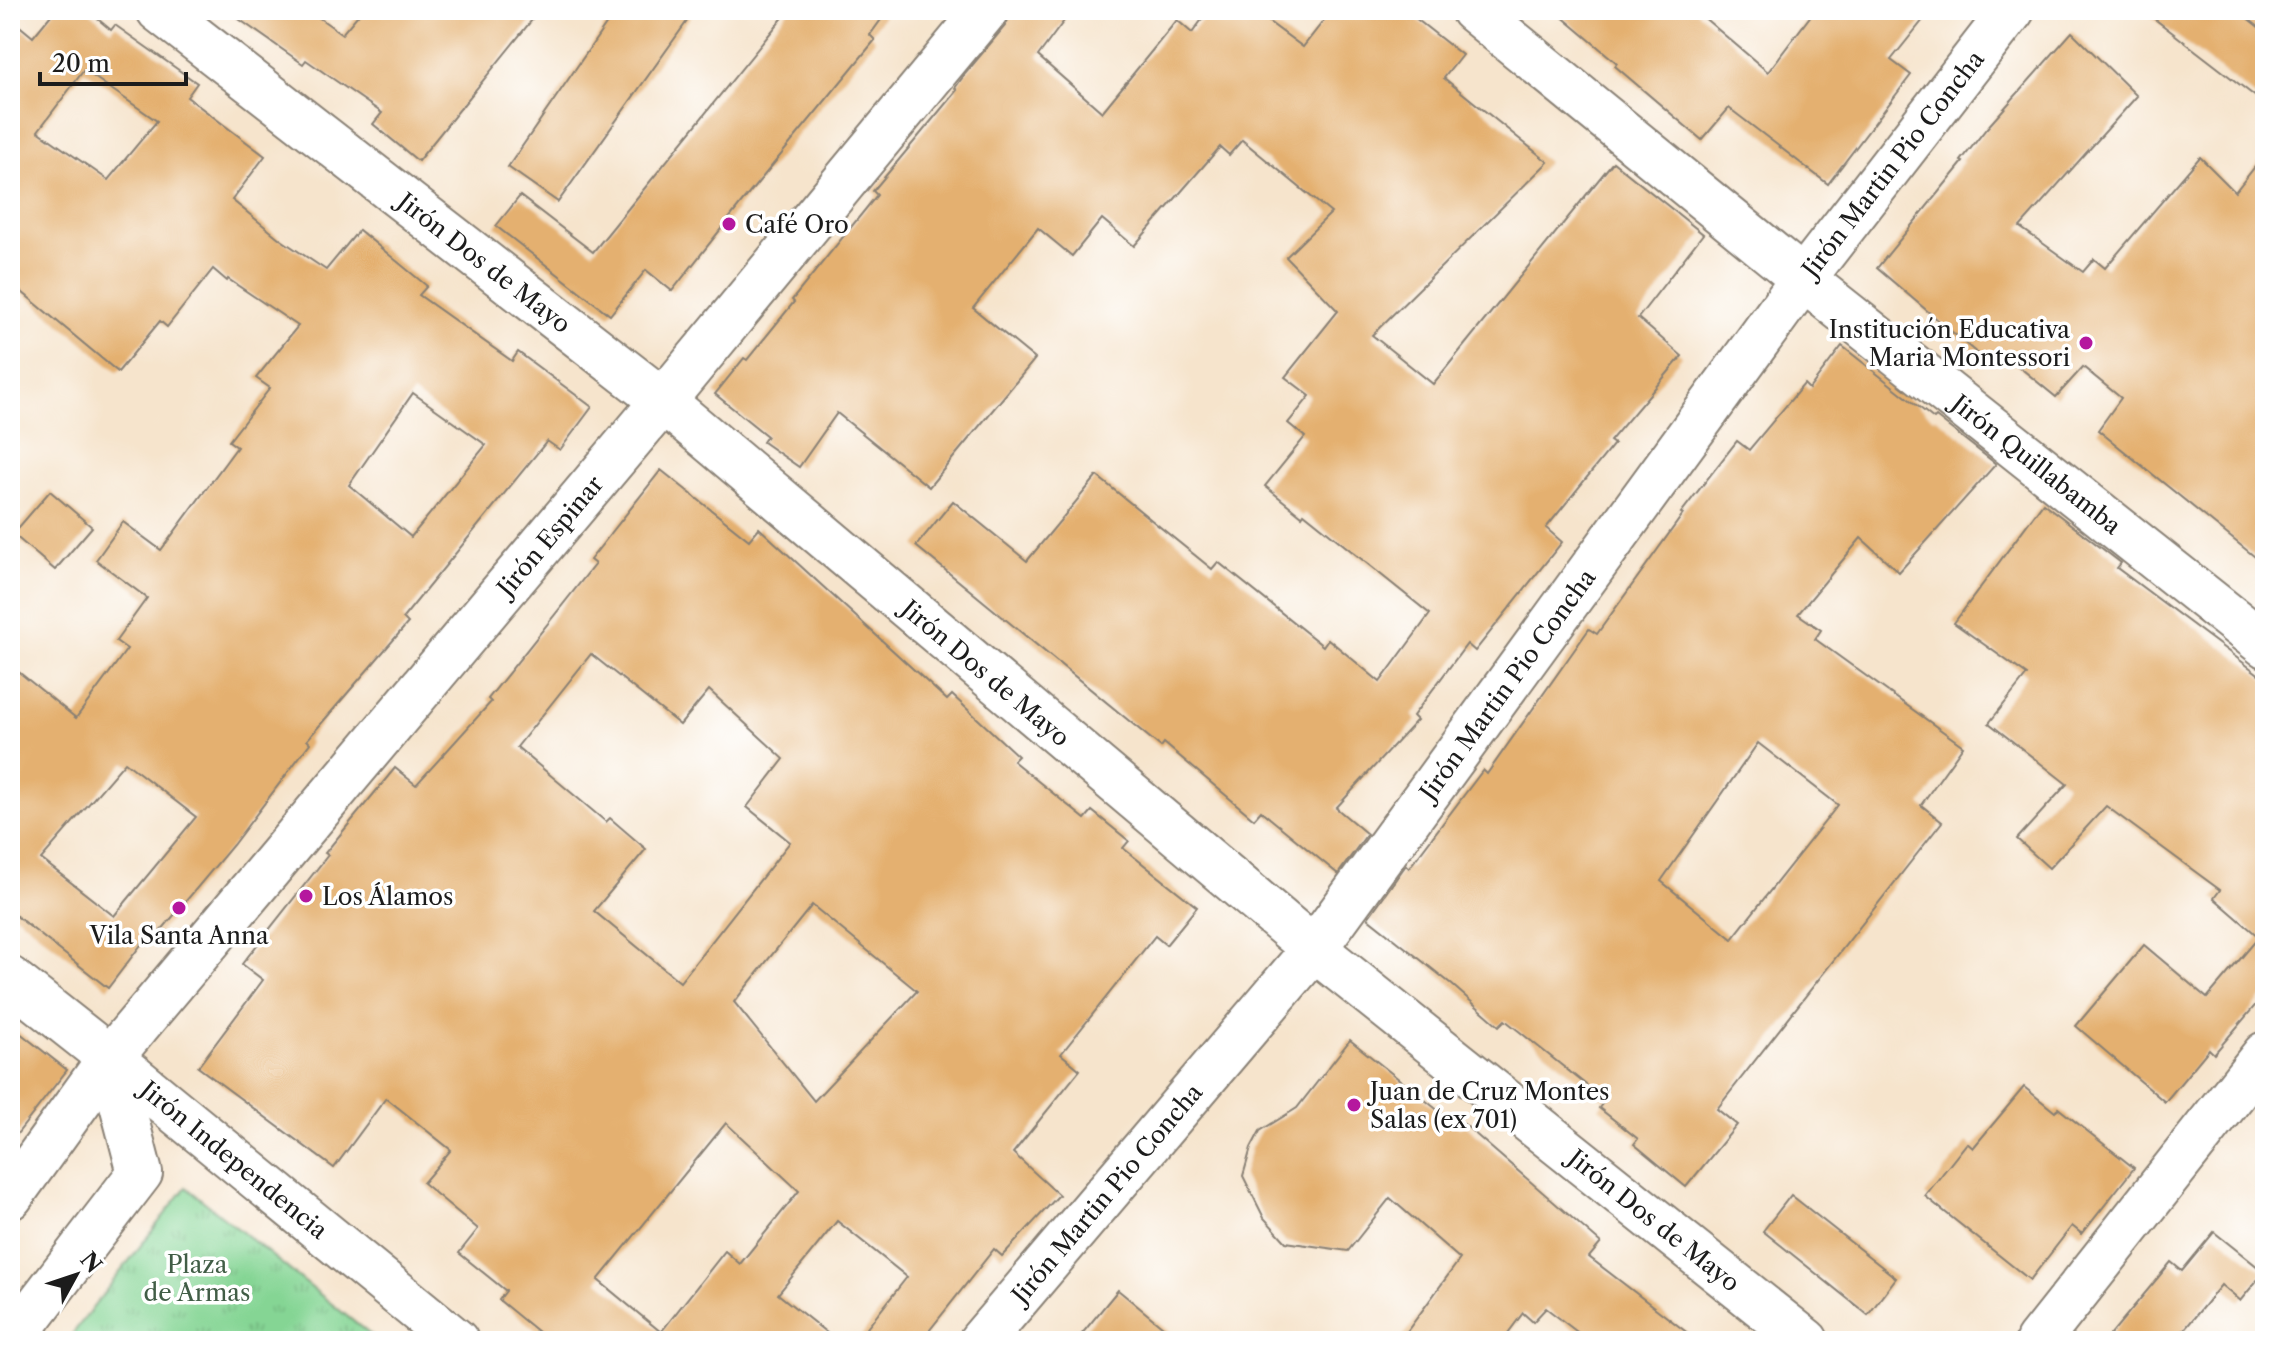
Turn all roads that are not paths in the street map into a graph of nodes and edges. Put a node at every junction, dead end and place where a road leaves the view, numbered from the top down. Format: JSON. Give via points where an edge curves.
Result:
{"nodes":[{"id":1,"x":159,"y":10,"type":"edge"},
{"id":2,"x":986,"y":10,"type":"edge"},
{"id":3,"x":1473,"y":10,"type":"edge"},
{"id":4,"x":2012,"y":10,"type":"edge"},
{"id":5,"x":1803,"y":279,"type":"junction"},
{"id":6,"x":663,"y":401,"type":"junction"},
{"id":7,"x":2265,"y":645,"type":"edge"},
{"id":8,"x":1314,"y":949,"type":"junction"},
{"id":9,"x":10,"y":979,"type":"edge"},
{"id":10,"x":2265,"y":1054,"type":"edge"},
{"id":11,"x":110,"y":1058,"type":"junction"},
{"id":12,"x":10,"y":1197,"type":"edge"},
{"id":13,"x":11,"y":1341,"type":"edge"},
{"id":14,"x":456,"y":1341,"type":"edge"},
{"id":15,"x":981,"y":1341,"type":"edge"},
{"id":16,"x":1806,"y":1341,"type":"edge"},
{"id":17,"x":2038,"y":1341,"type":"edge"}],
"edges":[{"from":1,"to":6,"type":"street","name":"Jirón Dos de Mayo"},
{"from":2,"to":6,"type":"street","name":"Jirón Espinar"},
{"from":3,"to":5,"type":"street","name":"Jirón Quillabamba"},
{"from":4,"to":5,"type":"street","name":"Jirón Martin Pio Concha"},
{"from":5,"to":7,"type":"street","name":"Jirón Quillabamba"},
{"from":5,"to":8,"type":"street","name":"Jirón Martin Pio Concha"},
{"from":6,"to":8,"type":"street","name":"Jirón Dos de Mayo"},
{"from":6,"to":11,"type":"street","name":"Jirón Espinar"},
{"from":8,"to":15,"type":"street","name":"Jirón Martin Pio Concha"},
{"from":8,"to":16,"type":"street","name":"Jirón Dos de Mayo"},
{"from":9,"to":11,"type":"street","name":"Jirón Independencia"},
{"from":10,"to":17,"type":"street"},
{"from":11,"to":12,"type":"street","name":"Jirón Espinar"},
{"from":11,"to":13,"type":"street","via":[[140,1173]]},
{"from":11,"to":14,"type":"street","name":"Jirón Independencia"}]}
